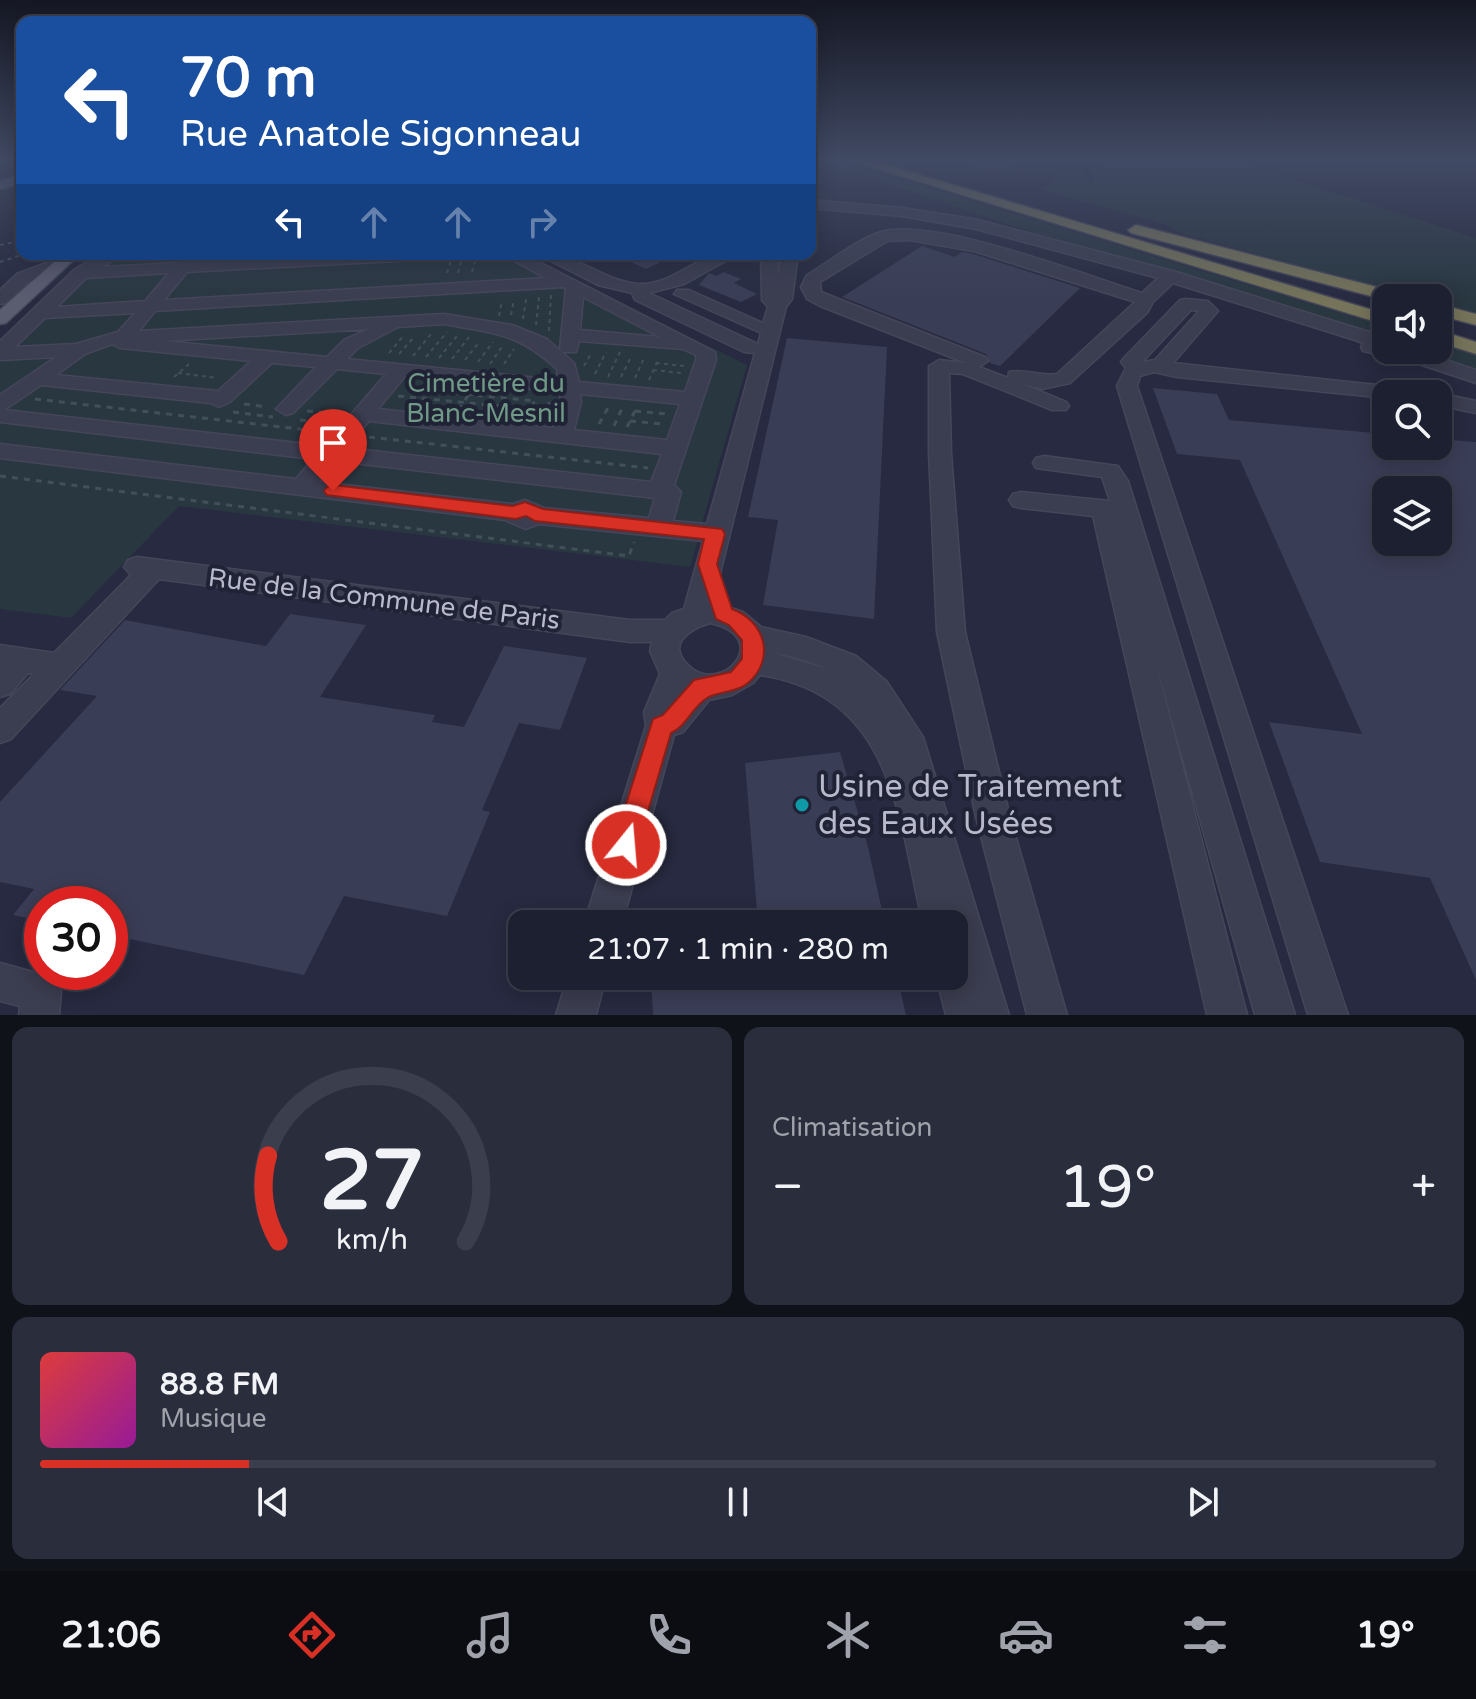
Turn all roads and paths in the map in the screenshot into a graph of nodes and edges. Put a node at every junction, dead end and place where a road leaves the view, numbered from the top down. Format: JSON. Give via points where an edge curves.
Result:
{"nodes":[{"id":1,"x":827,"y":207,"type":"edge"},
{"id":2,"x":1012,"y":207,"type":"edge"},
{"id":3,"x":1058,"y":207,"type":"edge"},
{"id":4,"x":1136,"y":230,"type":"junction"},
{"id":5,"x":60,"y":260,"type":"edge"},
{"id":6,"x":63,"y":260,"type":"edge"},
{"id":7,"x":103,"y":260,"type":"edge"},
{"id":8,"x":188,"y":260,"type":"edge"},
{"id":9,"x":244,"y":260,"type":"edge"},
{"id":10,"x":266,"y":260,"type":"edge"},
{"id":11,"x":350,"y":260,"type":"edge"},
{"id":12,"x":439,"y":260,"type":"edge"},
{"id":13,"x":520,"y":260,"type":"edge"},
{"id":14,"x":559,"y":260,"type":"edge"},
{"id":15,"x":718,"y":260,"type":"edge"},
{"id":16,"x":770,"y":260,"type":"edge"},
{"id":17,"x":789,"y":260,"type":"edge"},
{"id":18,"x":181,"y":268,"type":"junction"},
{"id":19,"x":81,"y":273,"type":"junction"},
{"id":20,"x":1167,"y":279,"type":"junction"},
{"id":21,"x":559,"y":284,"type":"junction"},
{"id":22,"x":429,"y":290,"type":"junction"},
{"id":23,"x":640,"y":290,"type":"junction"},
{"id":24,"x":1372,"y":291,"type":"edge"},
{"id":25,"x":683,"y":294,"type":"dead end"},
{"id":26,"x":336,"y":296,"type":"junction"},
{"id":27,"x":1208,"y":297,"type":"junction"},
{"id":28,"x":0,"y":299,"type":"edge"},
{"id":29,"x":1145,"y":300,"type":"junction"},
{"id":30,"x":245,"y":301,"type":"junction"},
{"id":31,"x":1372,"y":301,"type":"edge"},
{"id":32,"x":774,"y":303,"type":"junction"},
{"id":33,"x":148,"y":307,"type":"junction"},
{"id":34,"x":39,"y":313,"type":"junction"},
{"id":35,"x":1452,"y":313,"type":"edge"},
{"id":36,"x":729,"y":315,"type":"junction"},
{"id":37,"x":1372,"y":316,"type":"edge"},
{"id":38,"x":0,"y":319,"type":"edge"},
{"id":39,"x":412,"y":320,"type":"junction"},
{"id":40,"x":1476,"y":320,"type":"edge"},
{"id":41,"x":447,"y":323,"type":"junction"},
{"id":42,"x":321,"y":325,"type":"junction"},
{"id":43,"x":1452,"y":325,"type":"edge"},
{"id":44,"x":704,"y":326,"type":"junction"},
{"id":45,"x":759,"y":328,"type":"dead end"},
{"id":46,"x":228,"y":329,"type":"junction"},
{"id":47,"x":475,"y":329,"type":"junction"},
{"id":48,"x":1476,"y":332,"type":"edge"},
{"id":49,"x":570,"y":335,"type":"junction"},
{"id":50,"x":125,"y":336,"type":"junction"},
{"id":51,"x":495,"y":339,"type":"dead end"},
{"id":52,"x":612,"y":339,"type":"junction"},
{"id":53,"x":1452,"y":340,"type":"edge"},
{"id":54,"x":645,"y":342,"type":"junction"},
{"id":55,"x":685,"y":342,"type":"junction"},
{"id":56,"x":1372,"y":342,"type":"edge"},
{"id":57,"x":351,"y":344,"type":"junction"},
{"id":58,"x":1372,"y":344,"type":"edge"},
{"id":59,"x":541,"y":345,"type":"junction"},
{"id":60,"x":751,"y":348,"type":"dead end"},
{"id":61,"x":1476,"y":348,"type":"edge"},
{"id":62,"x":514,"y":349,"type":"dead end"},
{"id":63,"x":78,"y":350,"type":"junction"},
{"id":64,"x":0,"y":353,"type":"edge"},
{"id":65,"x":426,"y":357,"type":"dead end"},
{"id":66,"x":266,"y":358,"type":"junction"},
{"id":67,"x":438,"y":358,"type":"dead end"},
{"id":68,"x":452,"y":359,"type":"dead end"},
{"id":69,"x":465,"y":360,"type":"dead end"},
{"id":70,"x":478,"y":362,"type":"dead end"},
{"id":71,"x":656,"y":363,"type":"dead end"},
{"id":72,"x":332,"y":364,"type":"junction"},
{"id":73,"x":504,"y":364,"type":"dead end"},
{"id":74,"x":1436,"y":364,"type":"edge"},
{"id":75,"x":567,"y":367,"type":"junction"},
{"id":76,"x":1150,"y":367,"type":"junction"},
{"id":77,"x":653,"y":370,"type":"dead end"},
{"id":78,"x":702,"y":372,"type":"junction"},
{"id":79,"x":178,"y":373,"type":"dead end"},
{"id":80,"x":1476,"y":377,"type":"edge"},
{"id":81,"x":37,"y":379,"type":"junction"},
{"id":82,"x":402,"y":379,"type":"junction"},
{"id":83,"x":591,"y":381,"type":"dead end"},
{"id":84,"x":618,"y":384,"type":"dead end"},
{"id":85,"x":96,"y":385,"type":"junction"},
{"id":86,"x":632,"y":385,"type":"dead end"},
{"id":87,"x":564,"y":387,"type":"junction"},
{"id":88,"x":1372,"y":391,"type":"edge"},
{"id":89,"x":222,"y":393,"type":"junction"},
{"id":90,"x":397,"y":396,"type":"dead end"},
{"id":91,"x":612,"y":399,"type":"dead end"},
{"id":92,"x":625,"y":400,"type":"dead end"},
{"id":93,"x":535,"y":401,"type":"dead end"},
{"id":94,"x":1452,"y":402,"type":"edge"},
{"id":95,"x":0,"y":405,"type":"edge"},
{"id":96,"x":1059,"y":406,"type":"dead end"},
{"id":97,"x":1476,"y":407,"type":"edge"},
{"id":98,"x":286,"y":409,"type":"dead end"},
{"id":99,"x":530,"y":409,"type":"dead end"},
{"id":100,"x":635,"y":411,"type":"dead end"},
{"id":101,"x":364,"y":414,"type":"junction"},
{"id":102,"x":687,"y":414,"type":"junction"},
{"id":103,"x":0,"y":416,"type":"edge"},
{"id":104,"x":630,"y":421,"type":"dead end"},
{"id":105,"x":47,"y":422,"type":"junction"},
{"id":106,"x":533,"y":431,"type":"junction"},
{"id":107,"x":562,"y":434,"type":"junction"},
{"id":108,"x":600,"y":439,"type":"junction"},
{"id":109,"x":675,"y":448,"type":"junction"},
{"id":110,"x":4,"y":452,"type":"edge"},
{"id":111,"x":330,"y":454,"type":"junction"},
{"id":112,"x":1044,"y":463,"type":"dead end"},
{"id":113,"x":0,"y":476,"type":"edge"},
{"id":114,"x":580,"y":482,"type":"junction"},
{"id":115,"x":302,"y":487,"type":"junction"},
{"id":116,"x":660,"y":491,"type":"junction"},
{"id":117,"x":1021,"y":500,"type":"dead end"},
{"id":118,"x":1115,"y":509,"type":"junction"},
{"id":119,"x":649,"y":528,"type":"junction"},
{"id":120,"x":715,"y":534,"type":"junction"},
{"id":121,"x":710,"y":614,"type":"junction"},
{"id":122,"x":753,"y":649,"type":"junction"},
{"id":123,"x":669,"y":654,"type":"junction"},
{"id":124,"x":11,"y":659,"type":"edge"},
{"id":125,"x":60,"y":666,"type":"junction"},
{"id":126,"x":0,"y":685,"type":"edge"},
{"id":127,"x":702,"y":687,"type":"junction"},
{"id":128,"x":661,"y":726,"type":"junction"},
{"id":129,"x":0,"y":729,"type":"edge"},
{"id":130,"x":607,"y":910,"type":"edge"},
{"id":131,"x":938,"y":910,"type":"edge"},
{"id":132,"x":0,"y":982,"type":"edge"},
{"id":133,"x":583,"y":990,"type":"edge"},
{"id":134,"x":959,"y":990,"type":"edge"},
{"id":135,"x":39,"y":1015,"type":"edge"},
{"id":136,"x":576,"y":1015,"type":"edge"},
{"id":137,"x":966,"y":1015,"type":"edge"},
{"id":138,"x":989,"y":1015,"type":"edge"},
{"id":139,"x":1047,"y":1015,"type":"edge"},
{"id":140,"x":1227,"y":1015,"type":"edge"},
{"id":141,"x":1275,"y":1015,"type":"edge"},
{"id":142,"x":1328,"y":1015,"type":"edge"}],
"edges":[{"from":1,"to":20,"type":"street","via":[[957,221],[1089,264]]},
{"from":2,"to":37,"type":"highway"},
{"from":3,"to":4,"type":"highway"},
{"from":4,"to":24,"type":"highway"},
{"from":4,"to":31,"type":"highway"},
{"from":5,"to":28,"type":"street","via":[[23,278]]},
{"from":6,"to":38,"type":"main road"},
{"from":7,"to":19,"type":"street"},
{"from":8,"to":18,"type":"street"},
{"from":9,"to":18,"type":"street"},
{"from":10,"to":30,"type":"street"},
{"from":11,"to":26,"type":"street"},
{"from":12,"to":22,"type":"street"},
{"from":13,"to":21,"type":"street"},
{"from":14,"to":23,"type":"street","via":[[614,286]]},
{"from":15,"to":23,"type":"street","via":[[671,284]]},
{"from":16,"to":32,"type":"street"},
{"from":17,"to":32,"type":"street","via":[[783,299]]},
{"from":18,"to":19,"type":"street"},
{"from":18,"to":33,"type":"street"},
{"from":19,"to":34,"type":"street"},
{"from":20,"to":27,"type":"street"},
{"from":20,"to":29,"type":"street"},
{"from":21,"to":22,"type":"street"},
{"from":21,"to":49,"type":"street"},
{"from":21,"to":55,"type":"street"},
{"from":21,"to":59,"type":"path"},
{"from":21,"to":59,"type":"path"},
{"from":22,"to":26,"type":"street"},
{"from":22,"to":39,"type":"street"},
{"from":23,"to":44,"type":"street","via":[[641,296]]},
{"from":25,"to":36,"type":"street"},
{"from":26,"to":30,"type":"street"},
{"from":26,"to":42,"type":"street"},
{"from":27,"to":56,"type":"street"},
{"from":27,"to":58,"type":"street"},
{"from":27,"to":76,"type":"street","via":[[1209,311]]},
{"from":27,"to":76,"type":"street","via":[[1186,304],[1131,362]]},
{"from":29,"to":29,"type":"street","via":[[989,251],[897,235],[884,236],[848,257],[813,279],[810,287],[826,302],[1042,383],[1063,379]]},
{"from":30,"to":33,"type":"street"},
{"from":30,"to":46,"type":"street"},
{"from":32,"to":36,"type":"street","via":[[763,299]]},
{"from":32,"to":120,"type":"street"},
{"from":33,"to":34,"type":"street"},
{"from":33,"to":50,"type":"street"},
{"from":34,"to":64,"type":"street"},
{"from":35,"to":40,"type":"highway"},
{"from":36,"to":44,"type":"street"},
{"from":36,"to":45,"type":"street"},
{"from":39,"to":41,"type":"street"},
{"from":39,"to":42,"type":"street"},
{"from":39,"to":57,"type":"street"},
{"from":41,"to":47,"type":"street"},
{"from":41,"to":65,"type":"path"},
{"from":41,"to":82,"type":"path"},
{"from":42,"to":46,"type":"street"},
{"from":42,"to":57,"type":"street","via":[[338,331]]},
{"from":43,"to":48,"type":"highway"},
{"from":44,"to":60,"type":"street"},
{"from":46,"to":50,"type":"street"},
{"from":47,"to":59,"type":"street","via":[[512,331]]},
{"from":47,"to":67,"type":"path"},
{"from":47,"to":68,"type":"path"},
{"from":47,"to":69,"type":"path"},
{"from":49,"to":52,"type":"street"},
{"from":49,"to":75,"type":"street"},
{"from":50,"to":63,"type":"street"},
{"from":50,"to":66,"type":"street","via":[[120,342]]},
{"from":51,"to":70,"type":"path"},
{"from":52,"to":54,"type":"street"},
{"from":52,"to":83,"type":"path"},
{"from":53,"to":61,"type":"highway"},
{"from":54,"to":55,"type":"street"},
{"from":54,"to":84,"type":"path"},
{"from":54,"to":86,"type":"path"},
{"from":55,"to":78,"type":"street","via":[[705,352]]},
{"from":57,"to":72,"type":"street"},
{"from":59,"to":75,"type":"street"},
{"from":62,"to":73,"type":"path"},
{"from":63,"to":64,"type":"street"},
{"from":63,"to":81,"type":"street"},
{"from":66,"to":72,"type":"street"},
{"from":66,"to":89,"type":"street"},
{"from":71,"to":78,"type":"path"},
{"from":72,"to":82,"type":"street"},
{"from":72,"to":98,"type":"street"},
{"from":74,"to":80,"type":"street"},
{"from":75,"to":87,"type":"street"},
{"from":76,"to":88,"type":"street"},
{"from":76,"to":142,"type":"street","via":[[1131,373],[1127,386]]},
{"from":77,"to":78,"type":"path"},
{"from":78,"to":102,"type":"street"},
{"from":79,"to":89,"type":"path"},
{"from":81,"to":85,"type":"street"},
{"from":81,"to":95,"type":"street"},
{"from":82,"to":87,"type":"street"},
{"from":82,"to":93,"type":"path"},
{"from":82,"to":101,"type":"street"},
{"from":85,"to":89,"type":"street"},
{"from":85,"to":105,"type":"path"},
{"from":87,"to":102,"type":"street"},
{"from":87,"to":106,"type":"path"},
{"from":87,"to":107,"type":"street","via":[[571,402]]},
{"from":90,"to":99,"type":"path"},
{"from":91,"to":108,"type":"path"},
{"from":92,"to":108,"type":"path"},
{"from":94,"to":97,"type":"street"},
{"from":96,"to":139,"type":"street","via":[[967,369],[939,366],[951,632],[993,817]]},
{"from":100,"to":102,"type":"path"},
{"from":101,"to":106,"type":"street"},
{"from":101,"to":111,"type":"street"},
{"from":102,"to":104,"type":"path"},
{"from":102,"to":109,"type":"street"},
{"from":103,"to":105,"type":"street"},
{"from":105,"to":110,"type":"street"},
{"from":105,"to":111,"type":"street"},
{"from":106,"to":107,"type":"street"},
{"from":107,"to":108,"type":"street"},
{"from":108,"to":109,"type":"street"},
{"from":108,"to":114,"type":"path"},
{"from":109,"to":116,"type":"street"},
{"from":110,"to":115,"type":"street"},
{"from":111,"to":114,"type":"street"},
{"from":111,"to":115,"type":"street"},
{"from":112,"to":118,"type":"street","via":[[1110,471]]},
{"from":113,"to":119,"type":"path","via":[[629,556]]},
{"from":114,"to":116,"type":"street"},
{"from":115,"to":119,"type":"street"},
{"from":116,"to":119,"type":"street","via":[[669,492]]},
{"from":117,"to":118,"type":"street"},
{"from":118,"to":140,"type":"street"},
{"from":118,"to":141,"type":"street"},
{"from":119,"to":120,"type":"street"},
{"from":120,"to":121,"type":"street","via":[[707,564]]},
{"from":121,"to":122,"type":"street","via":[[737,619]]},
{"from":121,"to":123,"type":"street"},
{"from":122,"to":127,"type":"street","via":[[739,678]]},
{"from":122,"to":131,"type":"street","via":[[839,689],[863,708],[890,749],[906,790]]},
{"from":122,"to":138,"type":"street","via":[[828,655],[875,685],[890,705],[907,737]]},
{"from":123,"to":125,"type":"street","name":"Rue de la Commune de Paris","via":[[630,631],[145,568]]},
{"from":123,"to":127,"type":"street"},
{"from":123,"to":128,"type":"street"},
{"from":124,"to":125,"type":"street"},
{"from":124,"to":126,"type":"street"},
{"from":125,"to":129,"type":"street"},
{"from":127,"to":128,"type":"street","via":[[672,722]]},
{"from":128,"to":130,"type":"street"},
{"from":132,"to":135,"type":"street","via":[[41,992]]},
{"from":133,"to":136,"type":"street"},
{"from":134,"to":137,"type":"street"}]}
